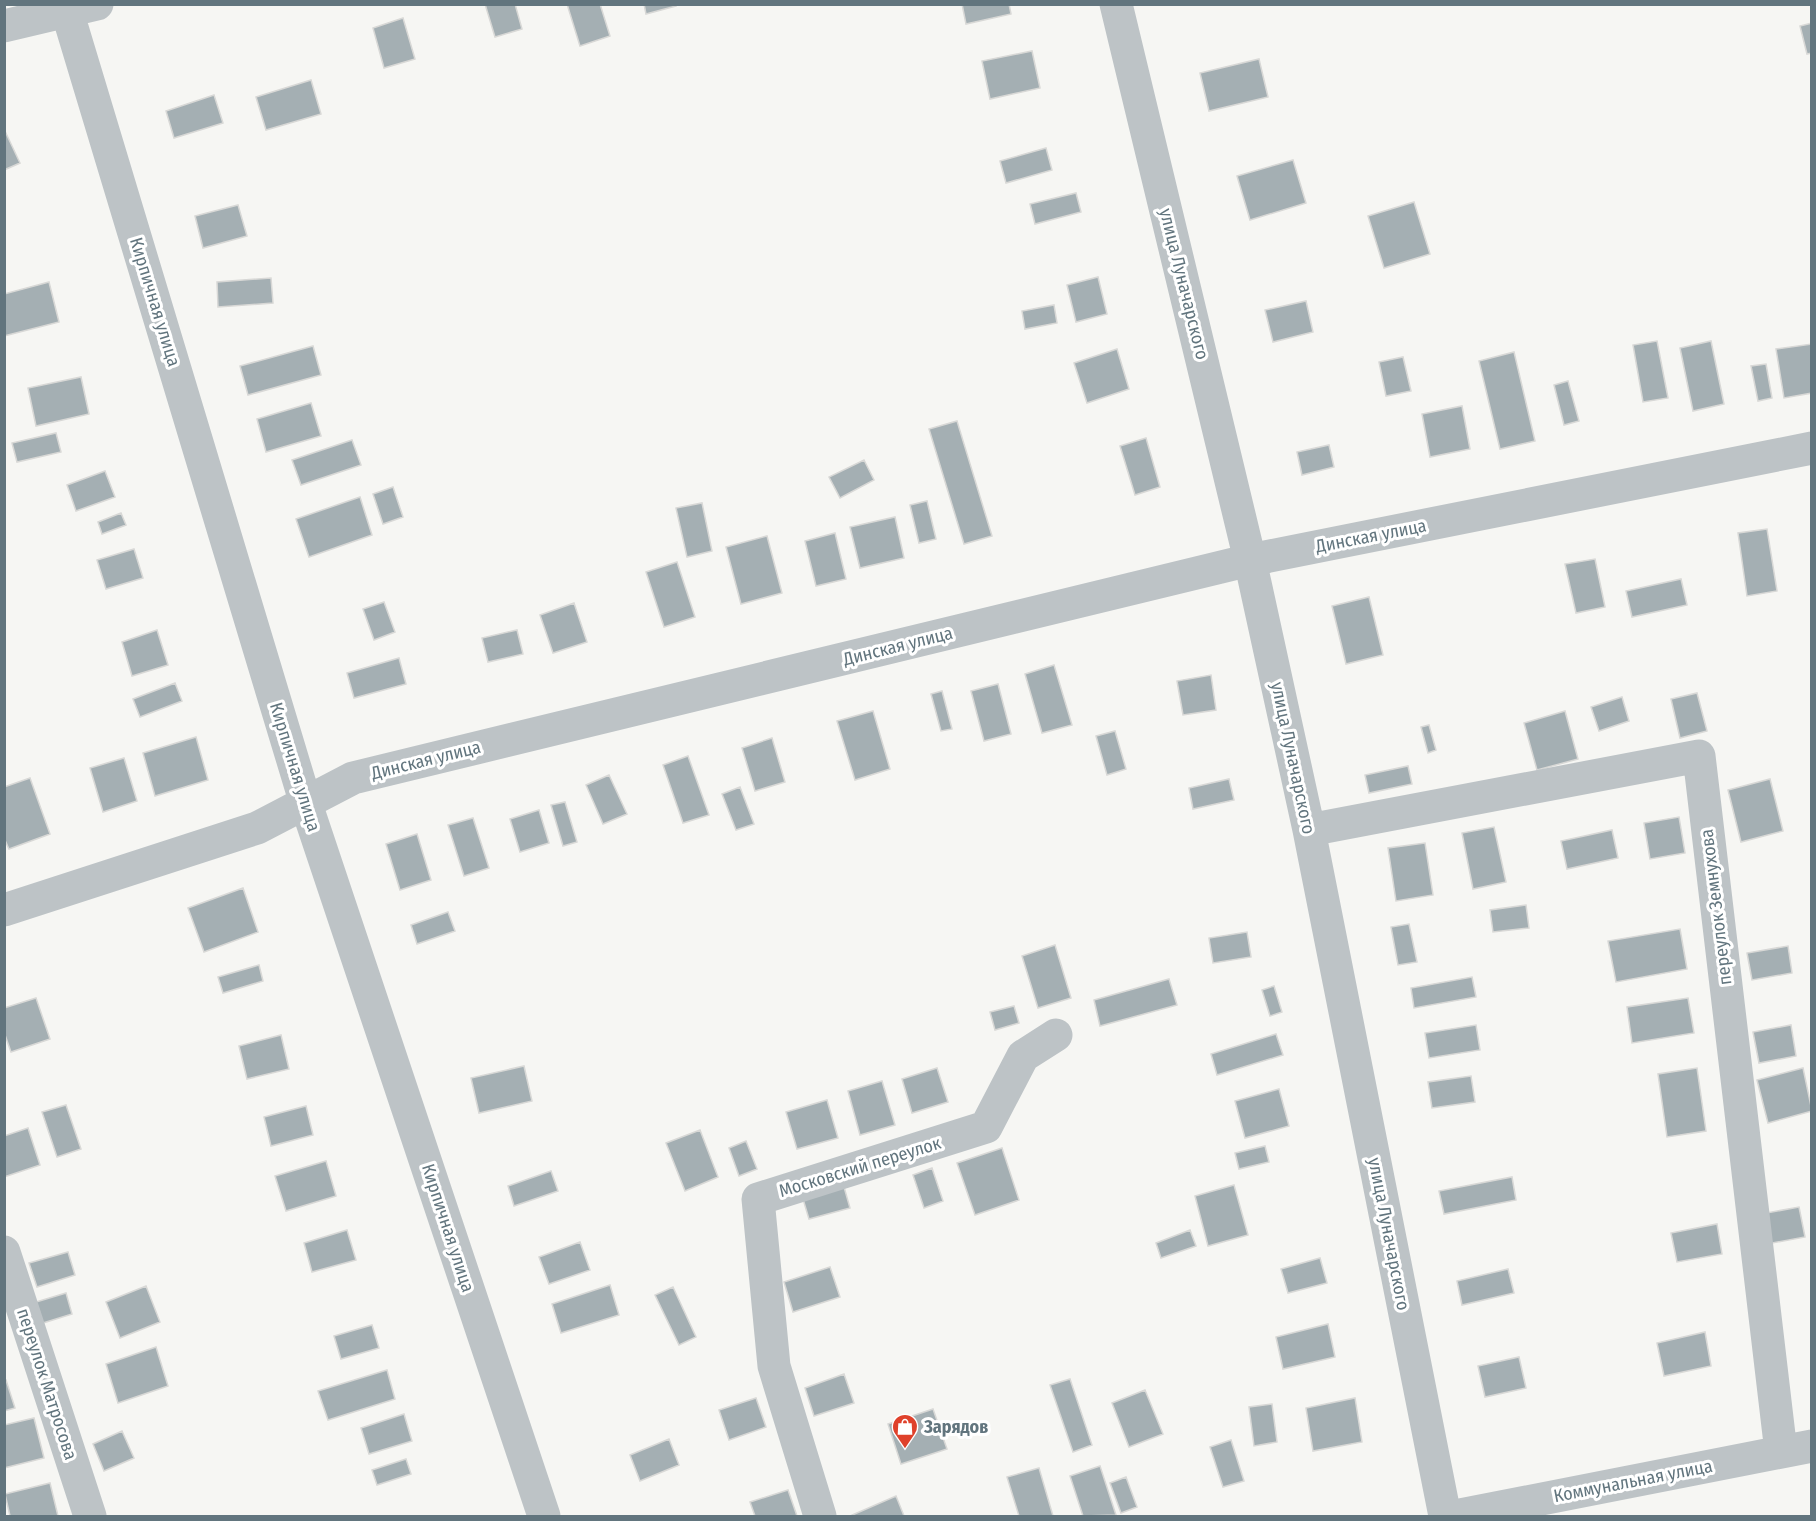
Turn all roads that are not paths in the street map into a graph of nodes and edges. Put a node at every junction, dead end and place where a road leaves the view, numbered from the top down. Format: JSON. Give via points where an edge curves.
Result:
{"nodes":[{"id":1,"x":1116,"y":4,"type":"edge"},
{"id":2,"x":82,"y":8,"type":"edge"},
{"id":3,"x":4,"y":26,"type":"edge"},
{"id":4,"x":1812,"y":448,"type":"edge"},
{"id":5,"x":1250,"y":560,"type":"junction"},
{"id":6,"x":306,"y":804,"type":"junction"},
{"id":7,"x":1309,"y":830,"type":"junction"},
{"id":8,"x":4,"y":910,"type":"edge"},
{"id":9,"x":1056,"y":1035,"type":"dead end"},
{"id":10,"x":4,"y":1252,"type":"edge"},
{"id":11,"x":1796,"y":1449,"type":"edge"},
{"id":12,"x":90,"y":1516,"type":"edge"},
{"id":13,"x":544,"y":1516,"type":"edge"},
{"id":14,"x":820,"y":1516,"type":"edge"},
{"id":15,"x":1444,"y":1516,"type":"edge"},
{"id":16,"x":1455,"y":1516,"type":"edge"}],
"edges":[{"from":1,"to":5,"type":"street","name":"улица Луначарского"},
{"from":2,"to":3,"type":"street"},
{"from":2,"to":6,"type":"street","name":"Кирпичная улица"},
{"from":4,"to":5,"type":"street","name":"Динская улица"},
{"from":5,"to":6,"type":"street","name":"Динская улица","via":[[353,778]]},
{"from":5,"to":7,"type":"street","name":"улица Луначарского"},
{"from":6,"to":8,"type":"street","name":"Динская улица","via":[[257,828]]},
{"from":6,"to":13,"type":"street","name":"Кирпичная улица"},
{"from":7,"to":11,"type":"street","name":"переулок Земнухова","via":[[1699,756]]},
{"from":7,"to":15,"type":"street","name":"улица Луначарского"},
{"from":9,"to":14,"type":"street","name":"Московский переулок","via":[[1023,1056],[987,1127],[758,1199],[774,1366]]},
{"from":10,"to":12,"type":"street","name":"переулок Матросова"},
{"from":11,"to":16,"type":"street","name":"Коммунальная улица"}]}
